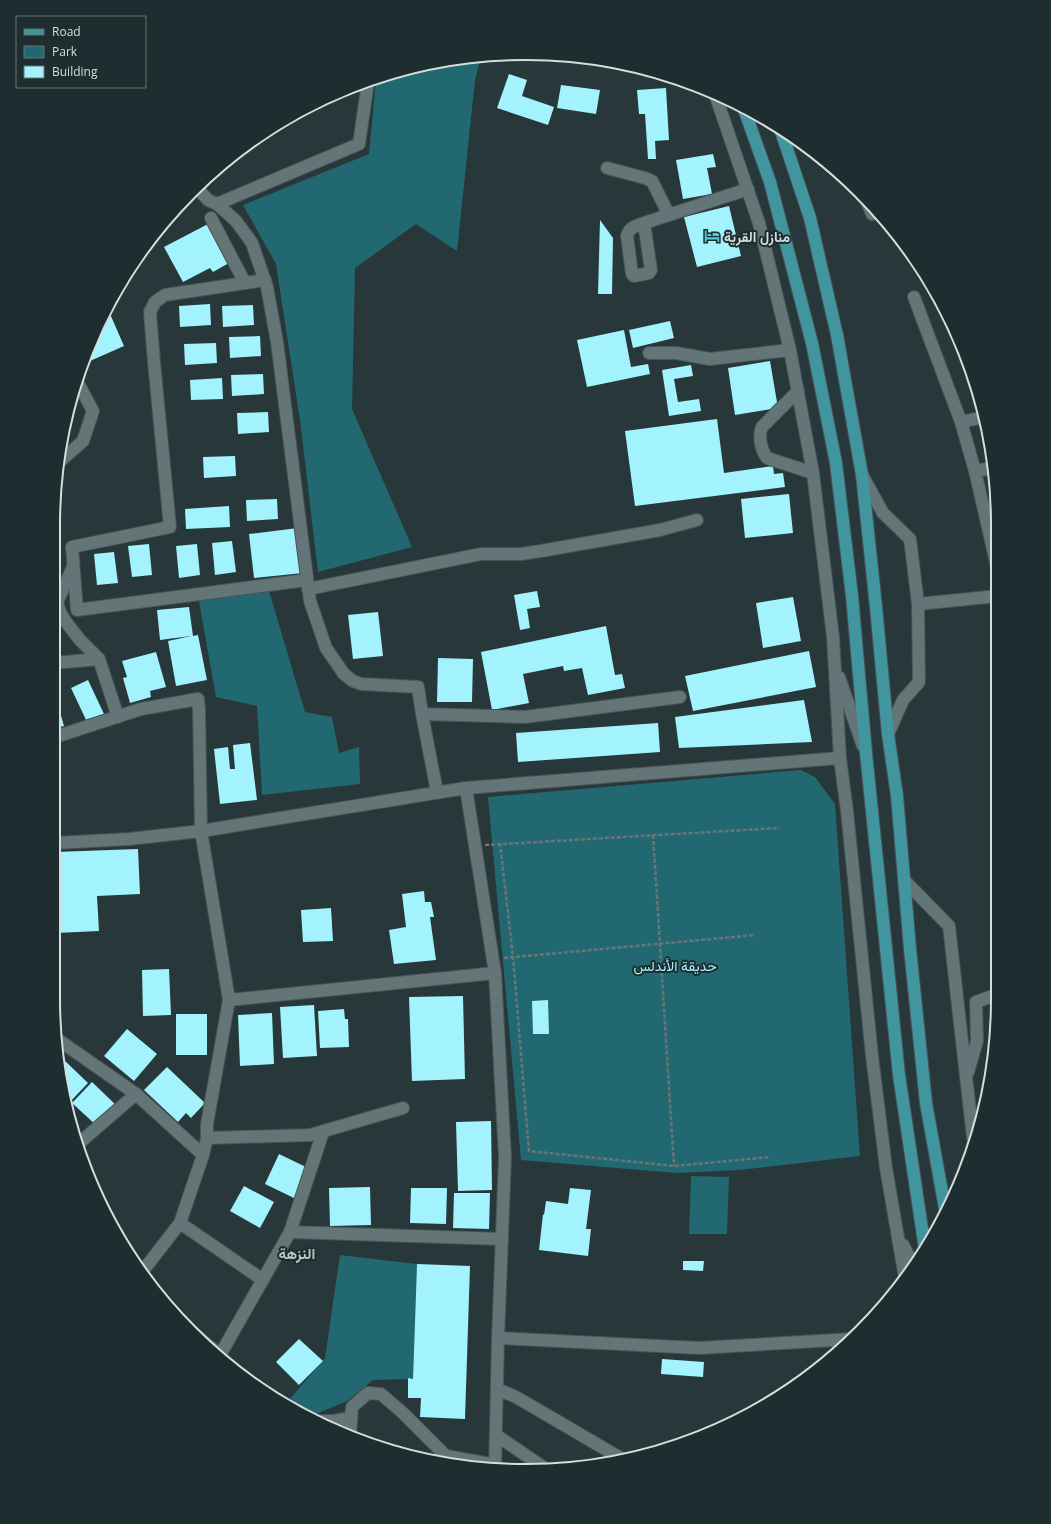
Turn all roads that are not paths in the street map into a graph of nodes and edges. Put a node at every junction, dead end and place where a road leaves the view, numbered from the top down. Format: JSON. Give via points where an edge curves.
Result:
{"nodes":[{"id":1,"x":367,"y":88,"type":"edge"},
{"id":2,"x":718,"y":102,"type":"edge"},
{"id":3,"x":747,"y":116,"type":"edge"},
{"id":4,"x":783,"y":137,"type":"edge"},
{"id":5,"x":607,"y":168,"type":"dead end"},
{"id":6,"x":748,"y":189,"type":"junction"},
{"id":7,"x":201,"y":192,"type":"edge"},
{"id":8,"x":217,"y":204,"type":"junction"},
{"id":9,"x":669,"y":215,"type":"junction"},
{"id":10,"x":211,"y":218,"type":"dead end"},
{"id":11,"x":644,"y":222,"type":"dead end"},
{"id":12,"x":265,"y":280,"type":"junction"},
{"id":13,"x":245,"y":282,"type":"junction"},
{"id":14,"x":914,"y":297,"type":"dead end"},
{"id":15,"x":790,"y":350,"type":"junction"},
{"id":16,"x":649,"y":353,"type":"dead end"},
{"id":17,"x":81,"y":389,"type":"edge"},
{"id":18,"x":798,"y":391,"type":"junction"},
{"id":19,"x":978,"y":418,"type":"edge"},
{"id":20,"x":962,"y":422,"type":"junction"},
{"id":21,"x":65,"y":457,"type":"edge"},
{"id":22,"x":987,"y":469,"type":"edge"},
{"id":23,"x":975,"y":471,"type":"junction"},
{"id":24,"x":813,"y":473,"type":"junction"},
{"id":25,"x":862,"y":475,"type":"junction"},
{"id":26,"x":697,"y":520,"type":"dead end"},
{"id":27,"x":991,"y":540,"type":"edge"},
{"id":28,"x":74,"y":565,"type":"junction"},
{"id":29,"x":308,"y":584,"type":"junction"},
{"id":30,"x":60,"y":595,"type":"edge"},
{"id":31,"x":991,"y":597,"type":"edge"},
{"id":32,"x":918,"y":604,"type":"junction"},
{"id":33,"x":60,"y":612,"type":"edge"},
{"id":34,"x":99,"y":659,"type":"junction"},
{"id":35,"x":60,"y":662,"type":"edge"},
{"id":36,"x":834,"y":665,"type":"junction"},
{"id":37,"x":680,"y":697,"type":"dead end"},
{"id":38,"x":422,"y":714,"type":"junction"},
{"id":39,"x":118,"y":717,"type":"junction"},
{"id":40,"x":888,"y":734,"type":"junction"},
{"id":41,"x":60,"y":735,"type":"edge"},
{"id":42,"x":866,"y":753,"type":"junction"},
{"id":43,"x":840,"y":758,"type":"junction"},
{"id":44,"x":466,"y":788,"type":"junction"},
{"id":45,"x":437,"y":792,"type":"junction"},
{"id":46,"x":201,"y":831,"type":"junction"},
{"id":47,"x":60,"y":843,"type":"edge"},
{"id":48,"x":904,"y":881,"type":"junction"},
{"id":49,"x":495,"y":973,"type":"junction"},
{"id":50,"x":991,"y":997,"type":"edge"},
{"id":51,"x":229,"y":1000,"type":"junction"},
{"id":52,"x":63,"y":1046,"type":"edge"},
{"id":53,"x":966,"y":1078,"type":"junction"},
{"id":54,"x":136,"y":1094,"type":"junction"},
{"id":55,"x":403,"y":1108,"type":"dead end"},
{"id":56,"x":972,"y":1129,"type":"edge"},
{"id":57,"x":322,"y":1132,"type":"junction"},
{"id":58,"x":207,"y":1138,"type":"junction"},
{"id":59,"x":83,"y":1140,"type":"edge"},
{"id":60,"x":203,"y":1155,"type":"junction"},
{"id":61,"x":944,"y":1202,"type":"edge"},
{"id":62,"x":180,"y":1224,"type":"junction"},
{"id":63,"x":290,"y":1232,"type":"junction"},
{"id":64,"x":897,"y":1233,"type":"junction"},
{"id":65,"x":502,"y":1239,"type":"junction"},
{"id":66,"x":924,"y":1240,"type":"edge"},
{"id":67,"x":911,"y":1260,"type":"edge"},
{"id":68,"x":146,"y":1268,"type":"edge"},
{"id":69,"x":904,"y":1270,"type":"edge"},
{"id":70,"x":262,"y":1280,"type":"junction"},
{"id":71,"x":498,"y":1338,"type":"junction"},
{"id":72,"x":842,"y":1340,"type":"edge"},
{"id":73,"x":222,"y":1351,"type":"edge"},
{"id":74,"x":497,"y":1389,"type":"junction"},
{"id":75,"x":351,"y":1418,"type":"junction"},
{"id":76,"x":332,"y":1422,"type":"edge"},
{"id":77,"x":350,"y":1430,"type":"edge"},
{"id":78,"x":496,"y":1435,"type":"junction"},
{"id":79,"x":616,"y":1455,"type":"edge"},
{"id":80,"x":460,"y":1459,"type":"edge"},
{"id":81,"x":495,"y":1463,"type":"edge"},
{"id":82,"x":538,"y":1464,"type":"edge"}],
"edges":[{"from":1,"to":8,"type":"street","via":[[359,144]]},
{"from":2,"to":6,"type":"street"},
{"from":3,"to":42,"type":"main road","via":[[770,182],[812,343],[836,463],[852,596]]},
{"from":4,"to":25,"type":"main road","via":[[810,218],[837,335]]},
{"from":5,"to":9,"type":"street","via":[[652,181]]},
{"from":6,"to":9,"type":"street"},
{"from":6,"to":15,"type":"street","via":[[759,223]]},
{"from":7,"to":8,"type":"street","via":[[208,200]]},
{"from":8,"to":12,"type":"street","via":[[236,221],[252,243]]},
{"from":9,"to":11,"type":"street"},
{"from":10,"to":13,"type":"street"},
{"from":12,"to":13,"type":"street"},
{"from":12,"to":29,"type":"street","via":[[277,342]]},
{"from":13,"to":28,"type":"street","via":[[164,294],[154,302],[150,312],[153,355],[170,527],[72,547]]},
{"from":14,"to":20,"type":"street"},
{"from":15,"to":16,"type":"street","via":[[710,359]]},
{"from":15,"to":18,"type":"street"},
{"from":17,"to":21,"type":"street","via":[[93,411],[83,442]]},
{"from":18,"to":24,"type":"street"},
{"from":18,"to":24,"type":"street","via":[[759,433],[767,458]]},
{"from":19,"to":20,"type":"street"},
{"from":20,"to":23,"type":"street"},
{"from":22,"to":23,"type":"street"},
{"from":23,"to":27,"type":"street"},
{"from":24,"to":36,"type":"street","via":[[833,637]]},
{"from":25,"to":32,"type":"street","via":[[883,513],[910,539]]},
{"from":25,"to":40,"type":"main road"},
{"from":26,"to":29,"type":"street","via":[[660,530],[541,551],[480,554]]},
{"from":28,"to":29,"type":"street","via":[[77,610]]},
{"from":28,"to":30,"type":"street"},
{"from":29,"to":38,"type":"street","via":[[310,601],[326,648],[344,674],[361,684],[418,687]]},
{"from":31,"to":32,"type":"street"},
{"from":32,"to":40,"type":"street","via":[[919,682],[903,700]]},
{"from":33,"to":34,"type":"street","via":[[80,640]]},
{"from":34,"to":35,"type":"street"},
{"from":34,"to":39,"type":"street"},
{"from":36,"to":42,"type":"street"},
{"from":36,"to":43,"type":"street"},
{"from":37,"to":38,"type":"street","via":[[525,717]]},
{"from":38,"to":45,"type":"street"},
{"from":39,"to":41,"type":"street"},
{"from":39,"to":46,"type":"street","via":[[141,709],[198,699]]},
{"from":40,"to":48,"type":"main road","via":[[897,796]]},
{"from":42,"to":66,"type":"main road","via":[[899,1075]]},
{"from":43,"to":44,"type":"street"},
{"from":43,"to":64,"type":"street","via":[[873,1063]]},
{"from":44,"to":45,"type":"street"},
{"from":44,"to":49,"type":"street"},
{"from":45,"to":46,"type":"street"},
{"from":46,"to":47,"type":"street","via":[[129,839]]},
{"from":46,"to":51,"type":"street"},
{"from":48,"to":53,"type":"street","via":[[949,926]]},
{"from":48,"to":61,"type":"main road","via":[[926,1103]]},
{"from":49,"to":51,"type":"street"},
{"from":49,"to":65,"type":"street","via":[[505,1157]]},
{"from":50,"to":53,"type":"street","via":[[976,1002],[977,1041]]},
{"from":51,"to":58,"type":"street","via":[[207,1124]]},
{"from":52,"to":54,"type":"street"},
{"from":53,"to":56,"type":"street"},
{"from":54,"to":59,"type":"street"},
{"from":54,"to":60,"type":"street"},
{"from":55,"to":57,"type":"street"},
{"from":57,"to":58,"type":"street","via":[[310,1135]]},
{"from":57,"to":63,"type":"street"},
{"from":58,"to":60,"type":"street"},
{"from":60,"to":62,"type":"street"},
{"from":62,"to":68,"type":"street"},
{"from":62,"to":70,"type":"street"},
{"from":63,"to":65,"type":"street"},
{"from":63,"to":70,"type":"street"},
{"from":64,"to":67,"type":"street"},
{"from":64,"to":69,"type":"street"},
{"from":65,"to":71,"type":"street"},
{"from":70,"to":73,"type":"street"},
{"from":71,"to":72,"type":"street","via":[[699,1348]]},
{"from":71,"to":74,"type":"street"},
{"from":74,"to":78,"type":"street"},
{"from":74,"to":79,"type":"street","via":[[516,1397]]},
{"from":75,"to":76,"type":"street"},
{"from":75,"to":77,"type":"street"},
{"from":75,"to":80,"type":"street","via":[[352,1407],[368,1393],[381,1394],[403,1412],[446,1456]]},
{"from":78,"to":81,"type":"street"},
{"from":78,"to":82,"type":"street"}]}
